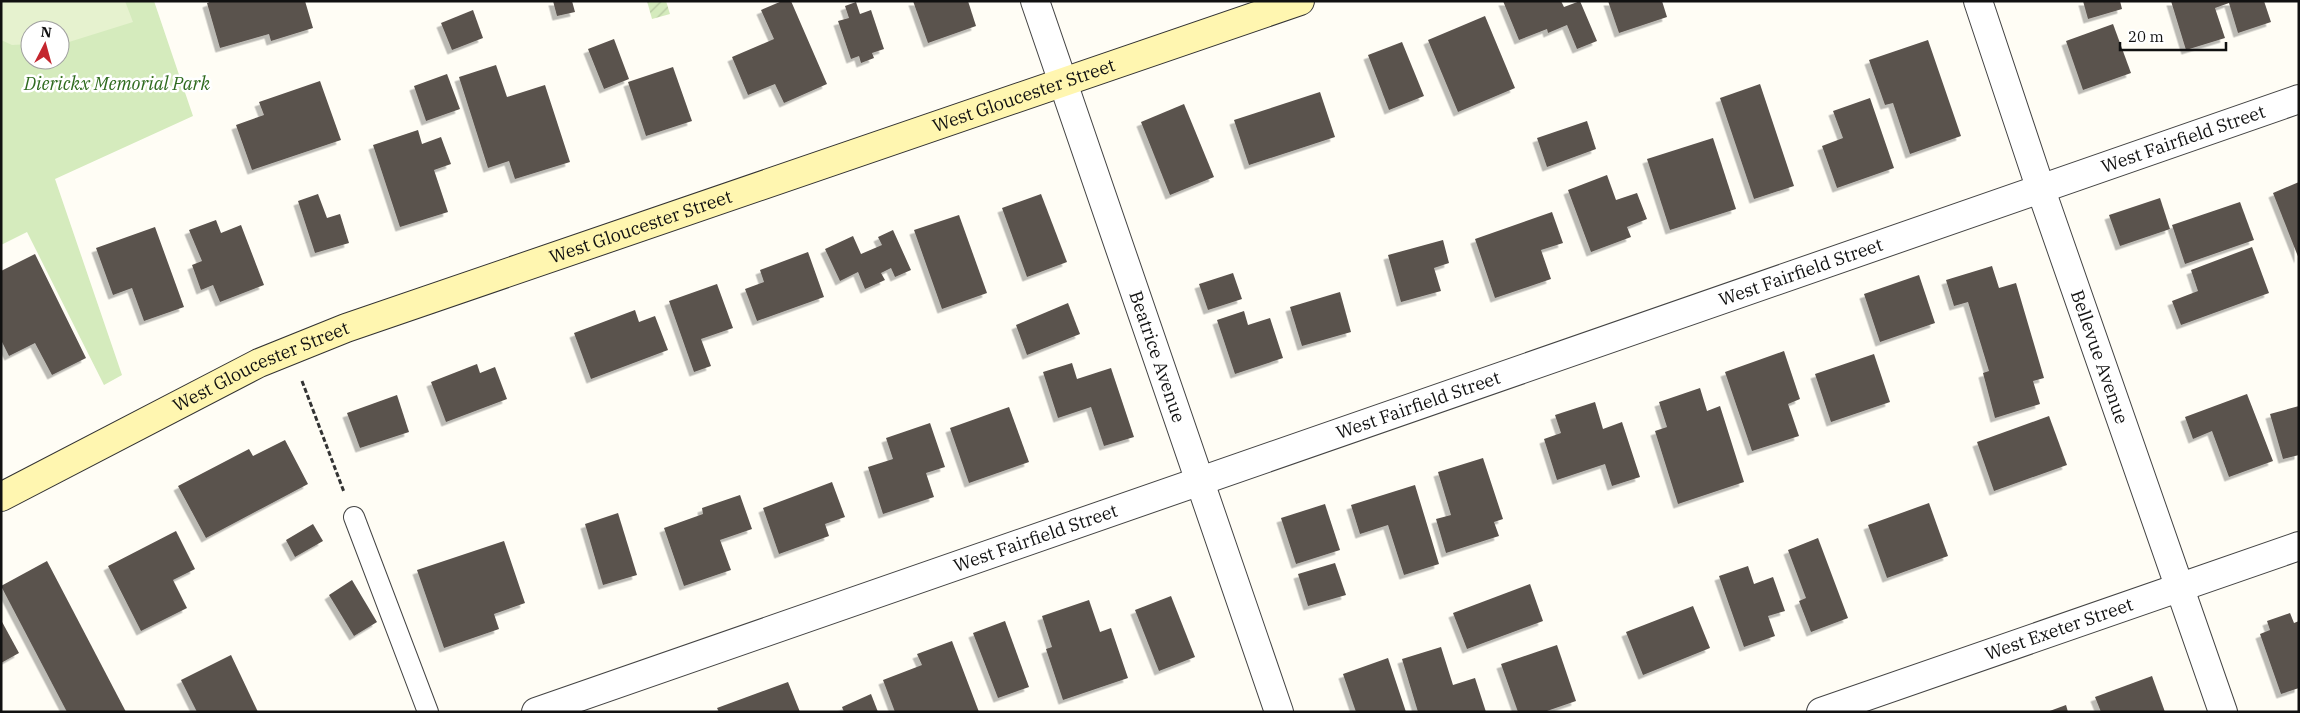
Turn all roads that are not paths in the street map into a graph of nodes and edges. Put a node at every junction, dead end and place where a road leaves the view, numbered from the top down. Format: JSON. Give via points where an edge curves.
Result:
{"nodes":[{"id":1,"x":1035,"y":1,"type":"edge"},
{"id":2,"x":1300,"y":1,"type":"edge"},
{"id":3,"x":1978,"y":1,"type":"edge"},
{"id":4,"x":1063,"y":83,"type":"junction"},
{"id":5,"x":2299,"y":99,"type":"edge"},
{"id":6,"x":2041,"y":190,"type":"junction"},
{"id":7,"x":1200,"y":482,"type":"junction"},
{"id":8,"x":1,"y":497,"type":"edge"},
{"id":9,"x":354,"y":517,"type":"road end"},
{"id":10,"x":2299,"y":546,"type":"edge"},
{"id":11,"x":2179,"y":587,"type":"junction"},
{"id":12,"x":428,"y":712,"type":"edge"},
{"id":13,"x":536,"y":712,"type":"edge"},
{"id":14,"x":1279,"y":712,"type":"edge"},
{"id":15,"x":1821,"y":712,"type":"edge"},
{"id":16,"x":2223,"y":712,"type":"edge"}],
"edges":[{"from":1,"to":4,"type":"street","name":"Beatrice Avenue"},
{"from":2,"to":4,"type":"street","name":"West Gloucester Street"},
{"from":3,"to":6,"type":"street","name":"Bellevue Avenue"},
{"from":4,"to":7,"type":"street","name":"Beatrice Avenue"},
{"from":4,"to":8,"type":"street","name":"West Gloucester Street","via":[[314,341],[232,377]]},
{"from":5,"to":6,"type":"street","name":"West Fairfield Street"},
{"from":6,"to":7,"type":"street","name":"West Fairfield Street"},
{"from":6,"to":11,"type":"street","name":"Bellevue Avenue"},
{"from":7,"to":13,"type":"street","name":"West Fairfield Street"},
{"from":7,"to":14,"type":"street","name":"Beatrice Avenue"},
{"from":9,"to":12,"type":"lane"},
{"from":10,"to":11,"type":"street","name":"West Exeter Street"},
{"from":11,"to":15,"type":"street","name":"West Exeter Street"},
{"from":11,"to":16,"type":"street","name":"Bellevue Avenue"}]}
